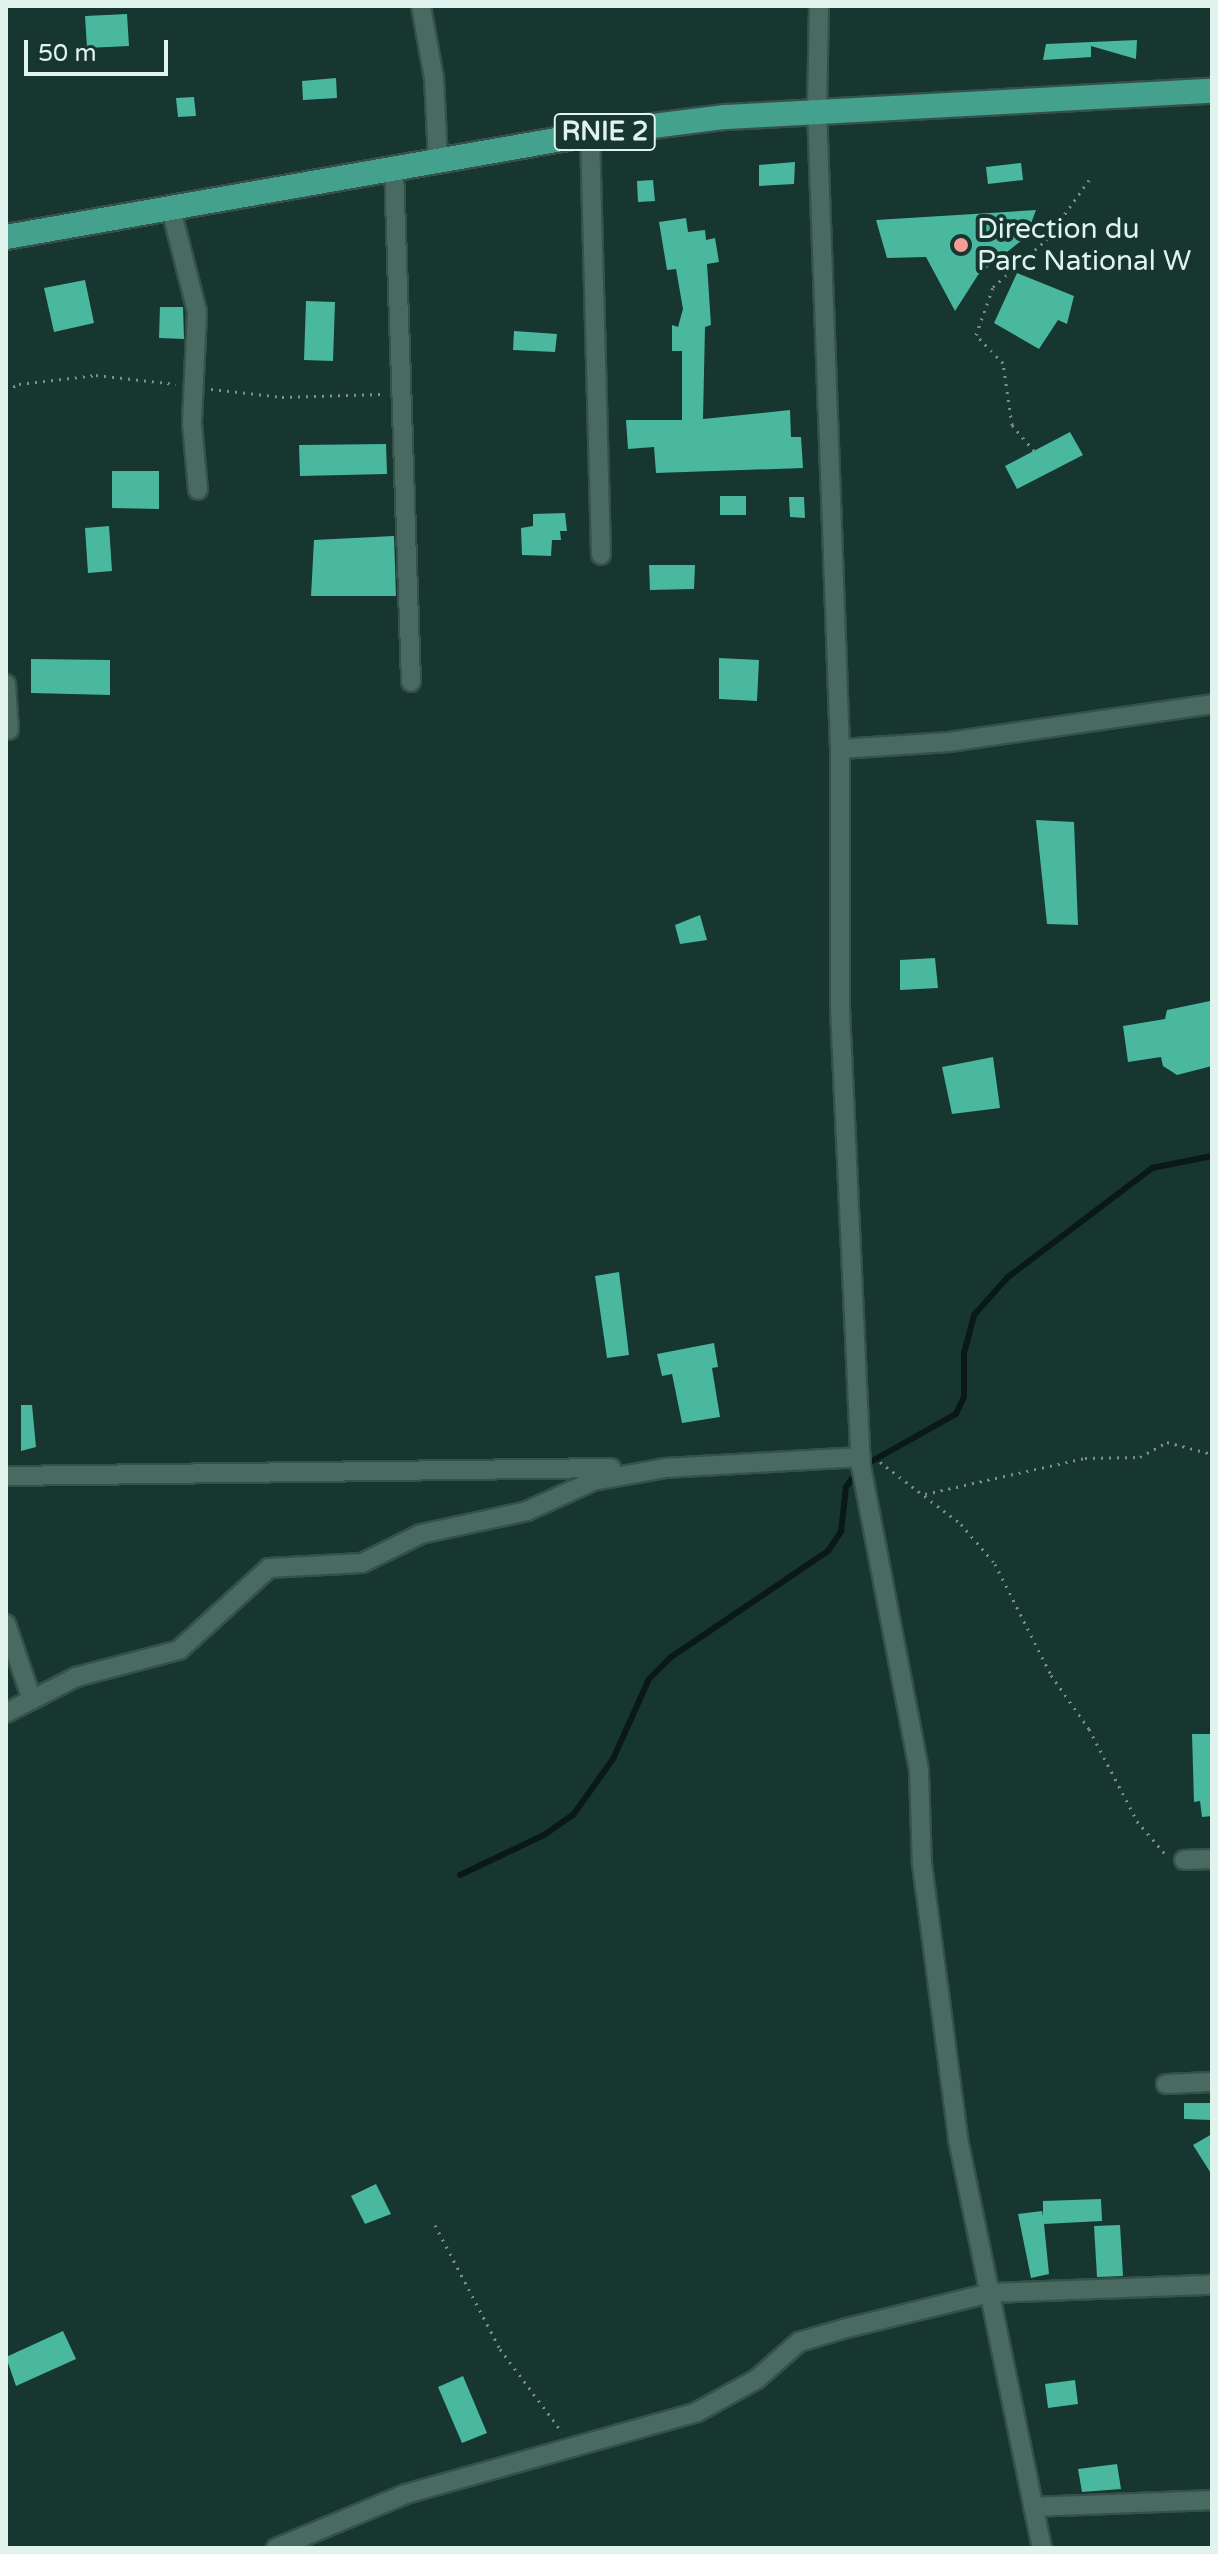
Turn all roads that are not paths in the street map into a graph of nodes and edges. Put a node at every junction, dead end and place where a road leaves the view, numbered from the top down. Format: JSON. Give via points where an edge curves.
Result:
{"nodes":[{"id":1,"x":421,"y":6,"type":"edge"},
{"id":2,"x":819,"y":6,"type":"edge"},
{"id":3,"x":1212,"y":91,"type":"edge"},
{"id":4,"x":817,"y":110,"type":"junction"},
{"id":5,"x":590,"y":134,"type":"junction"},
{"id":6,"x":438,"y":159,"type":"junction"},
{"id":7,"x":394,"y":169,"type":"junction"},
{"id":8,"x":170,"y":205,"type":"junction"},
{"id":9,"x":6,"y":237,"type":"edge"},
{"id":10,"x":198,"y":490,"type":"dead end"},
{"id":11,"x":601,"y":555,"type":"dead end"},
{"id":12,"x":411,"y":682,"type":"dead end"},
{"id":13,"x":6,"y":684,"type":"edge"},
{"id":14,"x":1212,"y":704,"type":"edge"},
{"id":15,"x":9,"y":730,"type":"dead end"},
{"id":16,"x":840,"y":749,"type":"junction"},
{"id":17,"x":861,"y":1453,"type":"junction"},
{"id":18,"x":665,"y":1468,"type":"junction"},
{"id":19,"x":6,"y":1476,"type":"edge"},
{"id":20,"x":6,"y":1624,"type":"edge"},
{"id":21,"x":32,"y":1700,"type":"junction"},
{"id":22,"x":6,"y":1713,"type":"edge"},
{"id":23,"x":1212,"y":1859,"type":"edge"},
{"id":24,"x":1184,"y":1860,"type":"road end"},
{"id":25,"x":1212,"y":2082,"type":"edge"},
{"id":26,"x":1166,"y":2084,"type":"dead end"},
{"id":27,"x":1212,"y":2285,"type":"edge"},
{"id":28,"x":990,"y":2293,"type":"junction"},
{"id":29,"x":1212,"y":2500,"type":"edge"},
{"id":30,"x":1033,"y":2507,"type":"junction"},
{"id":31,"x":276,"y":2548,"type":"edge"},
{"id":32,"x":1042,"y":2548,"type":"edge"}],
"edges":[{"from":1,"to":6,"type":"street","via":[[434,78]]},
{"from":2,"to":4,"type":"street"},
{"from":3,"to":4,"type":"main road","number":"RNIE 2"},
{"from":4,"to":5,"type":"main road","number":"RNIE 2"},
{"from":4,"to":16,"type":"street"},
{"from":5,"to":6,"type":"main road","number":"RNIE 2"},
{"from":5,"to":11,"type":"street"},
{"from":6,"to":7,"type":"main road","number":"RNIE 2"},
{"from":7,"to":8,"type":"main road","number":"RNIE 2"},
{"from":7,"to":12,"type":"street"},
{"from":8,"to":9,"type":"main road","number":"RNIE 2"},
{"from":8,"to":10,"type":"street","via":[[197,312],[192,423]]},
{"from":13,"to":15,"type":"street"},
{"from":14,"to":16,"type":"street","via":[[949,742]]},
{"from":16,"to":17,"type":"street","via":[[840,1008]]},
{"from":17,"to":18,"type":"street"},
{"from":17,"to":28,"type":"street","via":[[919,1771],[922,1864],[958,2139]]},
{"from":18,"to":19,"type":"street"},
{"from":18,"to":21,"type":"street","via":[[593,1481],[527,1511],[421,1534],[362,1563],[269,1568],[179,1650],[76,1677]]},
{"from":20,"to":21,"type":"street"},
{"from":21,"to":22,"type":"street"},
{"from":23,"to":24,"type":"street"},
{"from":25,"to":26,"type":"street"},
{"from":27,"to":28,"type":"street"},
{"from":28,"to":30,"type":"street"},
{"from":28,"to":31,"type":"street","via":[[799,2342],[757,2379],[697,2412],[406,2494]]},
{"from":29,"to":30,"type":"street"},
{"from":30,"to":32,"type":"street"}]}
